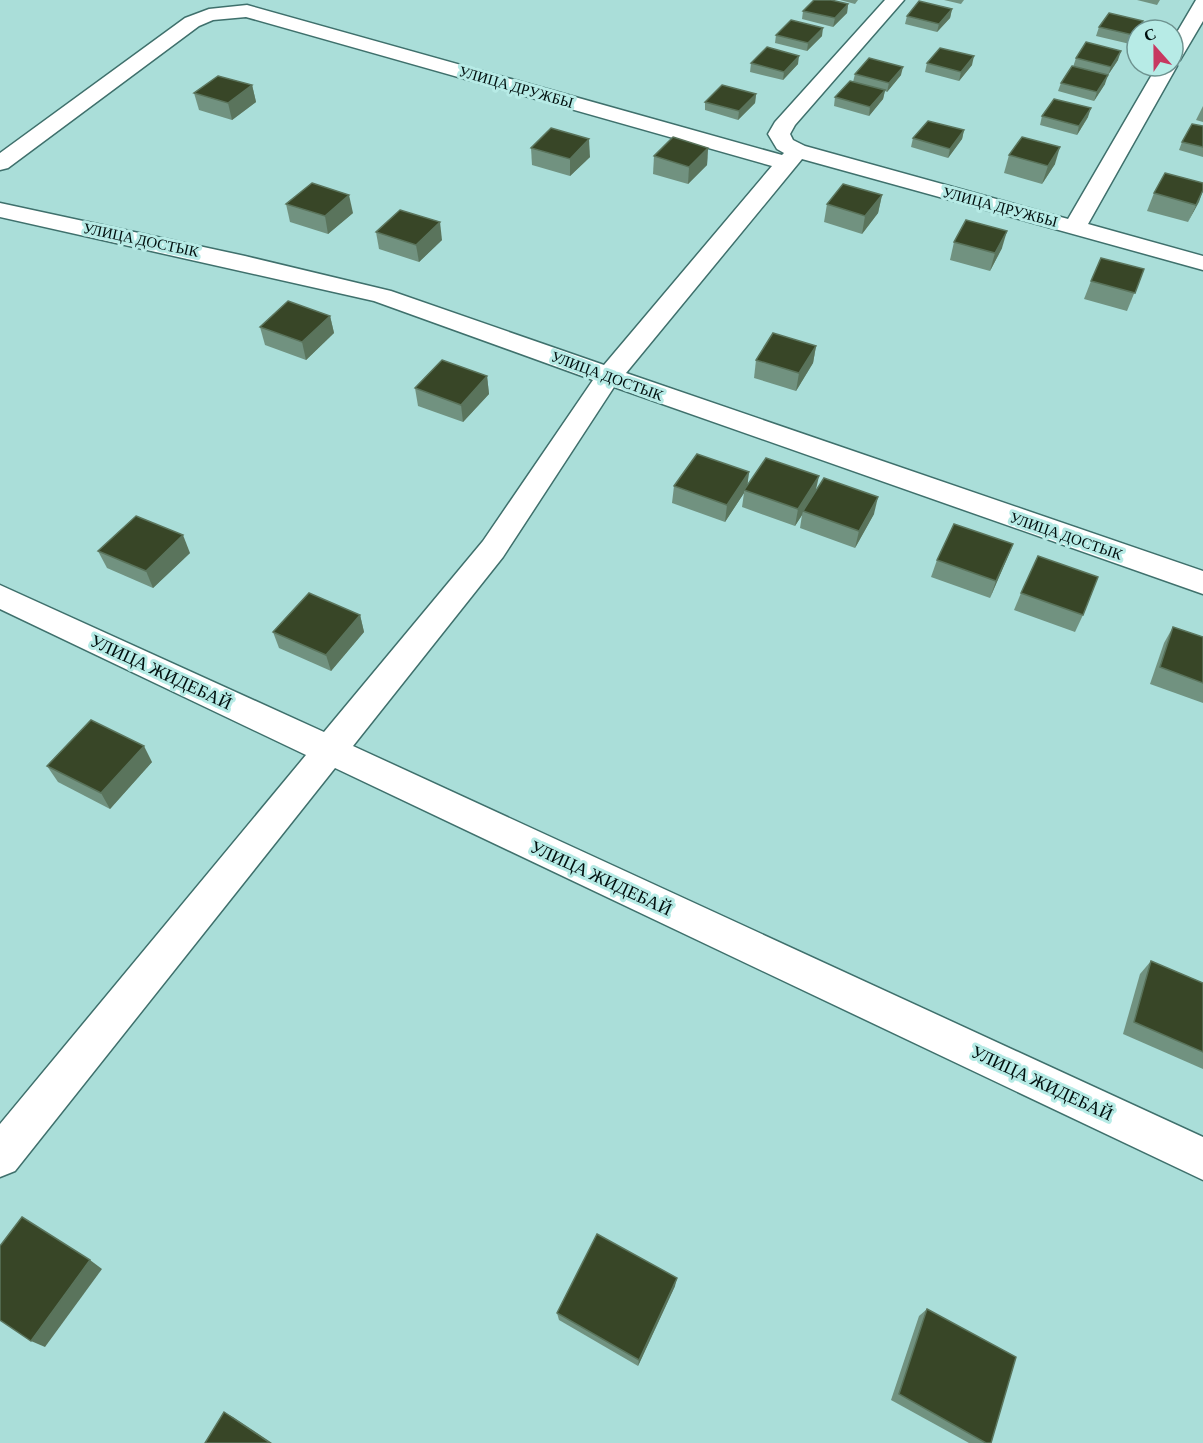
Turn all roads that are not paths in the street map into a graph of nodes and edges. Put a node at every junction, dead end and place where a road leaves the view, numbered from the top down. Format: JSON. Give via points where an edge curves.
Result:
{"nodes":[{"id":1,"x":895,"y":0,"type":"edge"},
{"id":2,"x":1203,"y":4,"type":"edge"},
{"id":3,"x":1185,"y":35,"type":"edge"},
{"id":4,"x":1160,"y":78,"type":"edge"},
{"id":5,"x":791,"y":157,"type":"junction"},
{"id":6,"x":0,"y":163,"type":"edge"},
{"id":7,"x":0,"y":210,"type":"edge"},
{"id":8,"x":1074,"y":228,"type":"junction"},
{"id":9,"x":1203,"y":263,"type":"edge"},
{"id":10,"x":608,"y":377,"type":"junction"},
{"id":11,"x":1203,"y":583,"type":"edge"},
{"id":12,"x":0,"y":596,"type":"edge"},
{"id":13,"x":327,"y":751,"type":"junction"},
{"id":14,"x":0,"y":1156,"type":"edge"},
{"id":15,"x":1203,"y":1159,"type":"edge"}],
"edges":[{"from":1,"to":5,"type":"street","via":[[786,122],[779,134]]},
{"from":2,"to":3,"type":"street"},
{"from":4,"to":8,"type":"street"},
{"from":5,"to":6,"type":"street","name":"УЛИЦА ДРУЖБЫ","via":[[247,11],[209,15],[192,22]]},
{"from":5,"to":8,"type":"street","name":"УЛИЦА ДРУЖБЫ"},
{"from":5,"to":10,"type":"street"},
{"from":7,"to":10,"type":"street","name":"УЛИЦА ДОСТЫК","via":[[245,262],[382,296]]},
{"from":8,"to":9,"type":"street","name":"УЛИЦА ДРУЖБЫ"},
{"from":10,"to":11,"type":"street","name":"УЛИЦА ДОСТЫК"},
{"from":10,"to":13,"type":"street","via":[[493,549]]},
{"from":12,"to":13,"type":"street","name":"УЛИЦА ЖИДЕБАЙ"},
{"from":13,"to":14,"type":"street"},
{"from":13,"to":15,"type":"street","name":"УЛИЦА ЖИДЕБАЙ"}]}
